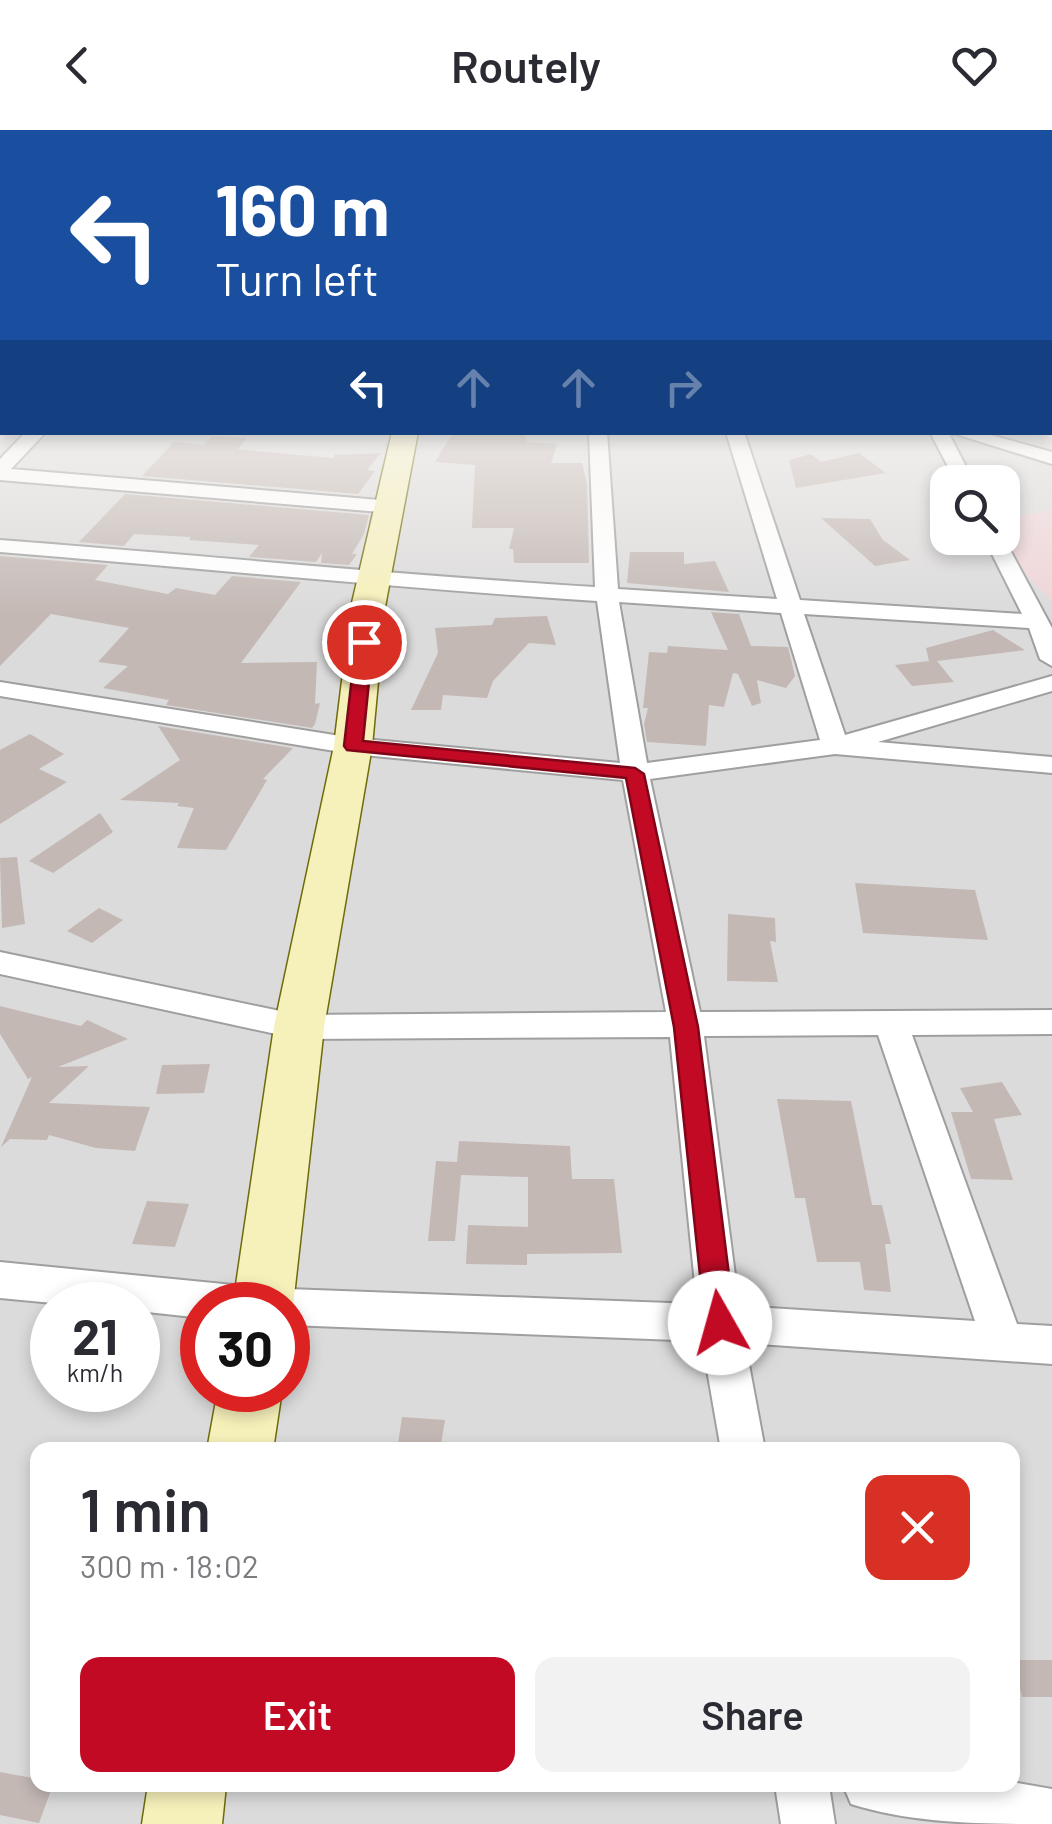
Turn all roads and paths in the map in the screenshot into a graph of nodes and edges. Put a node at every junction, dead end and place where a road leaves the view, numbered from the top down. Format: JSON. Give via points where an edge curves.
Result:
{"nodes":[{"id":1,"x":400,"y":458,"type":"edge"},
{"id":2,"x":599,"y":458,"type":"edge"},
{"id":3,"x":743,"y":458,"type":"edge"},
{"id":4,"x":0,"y":472,"type":"edge"},
{"id":5,"x":392,"y":507,"type":"junction"},
{"id":6,"x":0,"y":546,"type":"edge"},
{"id":7,"x":1003,"y":555,"type":"edge"},
{"id":8,"x":373,"y":580,"type":"junction"},
{"id":9,"x":607,"y":595,"type":"junction"},
{"id":10,"x":789,"y":604,"type":"junction"},
{"id":11,"x":1038,"y":622,"type":"junction"},
{"id":12,"x":1052,"y":659,"type":"edge"},
{"id":13,"x":1052,"y":683,"type":"edge"},
{"id":14,"x":0,"y":689,"type":"edge"},
{"id":15,"x":354,"y":746,"type":"junction"},
{"id":16,"x":834,"y":746,"type":"junction"},
{"id":17,"x":1052,"y":765,"type":"edge"},
{"id":18,"x":635,"y":774,"type":"junction"},
{"id":19,"x":0,"y":963,"type":"edge"},
{"id":20,"x":890,"y":1022,"type":"junction"},
{"id":21,"x":1052,"y":1022,"type":"edge"},
{"id":22,"x":298,"y":1027,"type":"junction"},
{"id":23,"x":686,"y":1027,"type":"junction"},
{"id":24,"x":1,"y":1282,"type":"edge"},
{"id":25,"x":266,"y":1282,"type":"edge"},
{"id":26,"x":180,"y":1298,"type":"edge"},
{"id":27,"x":310,"y":1308,"type":"edge"},
{"id":28,"x":720,"y":1323,"type":"junction"},
{"id":29,"x":1004,"y":1342,"type":"junction"},
{"id":30,"x":1052,"y":1345,"type":"edge"},
{"id":31,"x":246,"y":1412,"type":"edge"},
{"id":32,"x":241,"y":1442,"type":"edge"},
{"id":33,"x":741,"y":1442,"type":"edge"},
{"id":34,"x":186,"y":1792,"type":"edge"},
{"id":35,"x":803,"y":1792,"type":"edge"},
{"id":36,"x":911,"y":1792,"type":"edge"},
{"id":37,"x":1052,"y":1816,"type":"edge"},
{"id":38,"x":182,"y":1824,"type":"edge"},
{"id":39,"x":808,"y":1824,"type":"edge"}],
"edges":[{"from":1,"to":5,"type":"street"},
{"from":2,"to":9,"type":"street"},
{"from":3,"to":10,"type":"street"},
{"from":4,"to":5,"type":"street"},
{"from":5,"to":8,"type":"street"},
{"from":6,"to":8,"type":"street"},
{"from":7,"to":11,"type":"street"},
{"from":8,"to":9,"type":"street"},
{"from":8,"to":15,"type":"street"},
{"from":9,"to":10,"type":"street"},
{"from":9,"to":18,"type":"street"},
{"from":10,"to":11,"type":"street"},
{"from":10,"to":16,"type":"street"},
{"from":11,"to":12,"type":"street"},
{"from":13,"to":16,"type":"street"},
{"from":14,"to":15,"type":"street"},
{"from":15,"to":18,"type":"street"},
{"from":15,"to":22,"type":"street"},
{"from":16,"to":17,"type":"street"},
{"from":16,"to":18,"type":"street"},
{"from":18,"to":23,"type":"street"},
{"from":19,"to":22,"type":"street"},
{"from":20,"to":21,"type":"street"},
{"from":20,"to":23,"type":"street"},
{"from":20,"to":29,"type":"street"},
{"from":22,"to":23,"type":"street"},
{"from":22,"to":25,"type":"street"},
{"from":23,"to":28,"type":"street"},
{"from":24,"to":26,"type":"street"},
{"from":27,"to":28,"type":"street"},
{"from":28,"to":29,"type":"street"},
{"from":28,"to":33,"type":"street"},
{"from":29,"to":30,"type":"street"},
{"from":31,"to":32,"type":"street"},
{"from":34,"to":38,"type":"street"},
{"from":35,"to":39,"type":"street"},
{"from":36,"to":37,"type":"street"}]}
